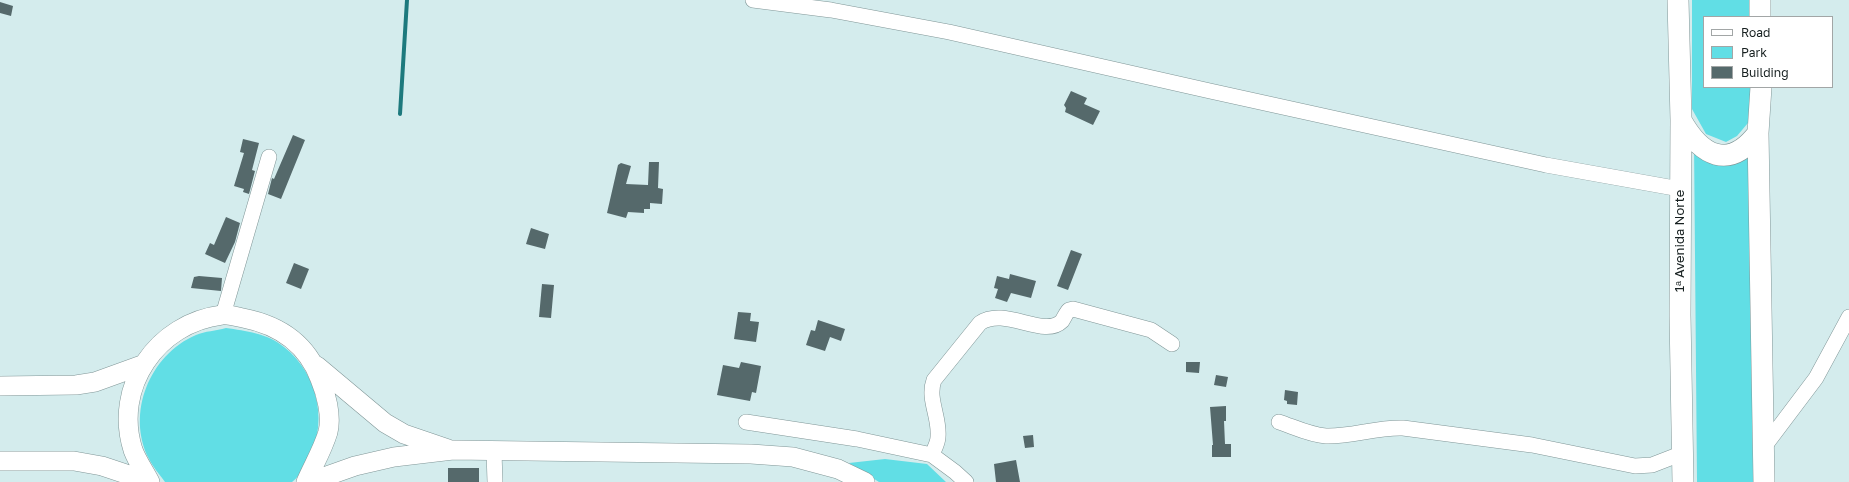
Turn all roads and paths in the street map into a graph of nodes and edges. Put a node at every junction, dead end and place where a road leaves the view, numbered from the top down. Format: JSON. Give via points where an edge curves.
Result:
{"nodes":[{"id":1,"x":753,"y":0,"type":"edge"},
{"id":2,"x":1678,"y":0,"type":"edge"},
{"id":3,"x":1760,"y":0,"type":"edge"},
{"id":4,"x":1760,"y":16,"type":"edge"},
{"id":5,"x":1761,"y":88,"type":"edge"},
{"id":6,"x":1681,"y":120,"type":"junction"},
{"id":7,"x":1758,"y":133,"type":"junction"},
{"id":8,"x":269,"y":157,"type":"dead end"},
{"id":9,"x":1680,"y":189,"type":"junction"},
{"id":10,"x":223,"y":315,"type":"junction"},
{"id":11,"x":1849,"y":317,"type":"edge"},
{"id":12,"x":1172,"y":344,"type":"dead end"},
{"id":13,"x":315,"y":364,"type":"junction"},
{"id":14,"x":142,"y":365,"type":"junction"},
{"id":15,"x":0,"y":386,"type":"edge"},
{"id":16,"x":746,"y":422,"type":"dead end"},
{"id":17,"x":1279,"y":422,"type":"dead end"},
{"id":18,"x":1764,"y":448,"type":"junction"},
{"id":19,"x":453,"y":450,"type":"junction"},
{"id":20,"x":494,"y":452,"type":"junction"},
{"id":21,"x":1683,"y":453,"type":"junction"},
{"id":22,"x":932,"y":455,"type":"junction"},
{"id":23,"x":0,"y":461,"type":"edge"},
{"id":24,"x":150,"y":482,"type":"edge"},
{"id":25,"x":306,"y":482,"type":"edge"},
{"id":26,"x":310,"y":482,"type":"edge"},
{"id":27,"x":495,"y":482,"type":"edge"},
{"id":28,"x":865,"y":482,"type":"edge"},
{"id":29,"x":966,"y":482,"type":"edge"},
{"id":30,"x":1683,"y":482,"type":"edge"},
{"id":31,"x":1764,"y":482,"type":"edge"}],
"edges":[{"from":1,"to":9,"type":"street","via":[[831,10],[948,32],[1546,165]]},
{"from":2,"to":6,"type":"main road","name":"1ᵃ Avenida Norte"},
{"from":3,"to":4,"type":"main road"},
{"from":5,"to":7,"type":"main road"},
{"from":6,"to":7,"type":"main road","via":[[1695,142],[1702,148],[1720,155],[1745,148]]},
{"from":6,"to":9,"type":"main road","name":"1ᵃ Avenida Norte"},
{"from":7,"to":18,"type":"main road"},
{"from":8,"to":10,"type":"street"},
{"from":9,"to":21,"type":"main road","name":"1ᵃ Avenida Norte"},
{"from":10,"to":13,"type":"street","via":[[262,322],[292,339]]},
{"from":10,"to":14,"type":"street","via":[[195,322],[165,339]]},
{"from":11,"to":18,"type":"street","via":[[1816,378]]},
{"from":12,"to":22,"type":"street","via":[[1151,330],[1073,309],[1069,310],[1062,321],[1047,327],[999,317],[986,319],[934,380],[931,396],[938,438]]},
{"from":13,"to":19,"type":"street","via":[[385,423],[404,434]]},
{"from":13,"to":25,"type":"street","via":[[327,397],[328,431]]},
{"from":14,"to":15,"type":"street","via":[[76,385]]},
{"from":14,"to":24,"type":"street","via":[[131,392],[128,422],[133,451]]},
{"from":16,"to":22,"type":"street","via":[[857,439]]},
{"from":17,"to":21,"type":"street","via":[[1328,436],[1385,427],[1403,428],[1532,445],[1635,466],[1652,465]]},
{"from":18,"to":31,"type":"main road"},
{"from":19,"to":20,"type":"street"},
{"from":19,"to":26,"type":"street","via":[[394,457],[355,466]]},
{"from":20,"to":27,"type":"street"},
{"from":20,"to":28,"type":"street","via":[[751,454],[793,457],[838,469]]},
{"from":21,"to":30,"type":"main road","name":"1ᵃ Avenida Norte"},
{"from":22,"to":29,"type":"street"},
{"from":23,"to":24,"type":"street","via":[[74,461],[102,466]]}]}
